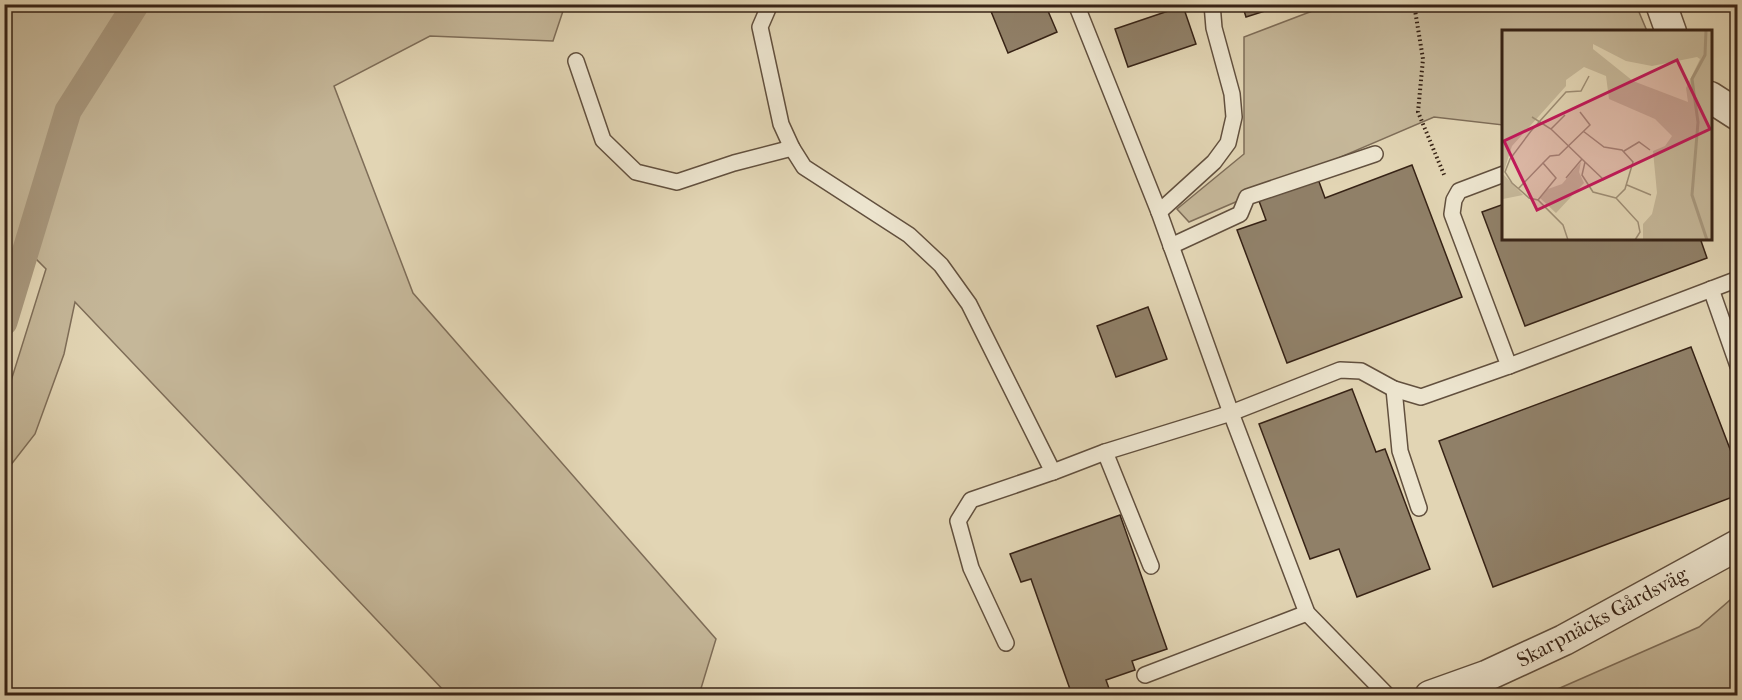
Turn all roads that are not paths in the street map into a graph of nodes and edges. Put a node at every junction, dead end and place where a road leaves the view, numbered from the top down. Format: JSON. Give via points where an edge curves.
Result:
{"nodes":[{"id":1,"x":770,"y":4,"type":"edge"},
{"id":2,"x":1076,"y":4,"type":"edge"},
{"id":3,"x":1212,"y":4,"type":"edge"},
{"id":4,"x":1661,"y":4,"type":"edge"},
{"id":5,"x":1670,"y":30,"type":"edge"},
{"id":6,"x":576,"y":61,"type":"dead end"},
{"id":7,"x":1712,"y":98,"type":"edge"},
{"id":8,"x":1737,"y":115,"type":"edge"},
{"id":9,"x":792,"y":148,"type":"junction"},
{"id":10,"x":1375,"y":154,"type":"dead end"},
{"id":11,"x":1502,"y":174,"type":"edge"},
{"id":12,"x":1159,"y":212,"type":"junction"},
{"id":13,"x":1171,"y":246,"type":"junction"},
{"id":14,"x":1737,"y":279,"type":"edge"},
{"id":15,"x":1711,"y":289,"type":"junction"},
{"id":16,"x":1509,"y":366,"type":"junction"},
{"id":17,"x":1737,"y":366,"type":"edge"},
{"id":18,"x":1394,"y":389,"type":"junction"},
{"id":19,"x":1231,"y":412,"type":"junction"},
{"id":20,"x":1106,"y":452,"type":"junction"},
{"id":21,"x":1053,"y":472,"type":"junction"},
{"id":22,"x":1419,"y":508,"type":"dead end"},
{"id":23,"x":1737,"y":545,"type":"edge"},
{"id":24,"x":1150,"y":566,"type":"dead end"},
{"id":25,"x":1307,"y":613,"type":"junction"},
{"id":26,"x":1006,"y":643,"type":"dead end"},
{"id":27,"x":1145,"y":675,"type":"dead end"},
{"id":28,"x":1388,"y":696,"type":"edge"},
{"id":29,"x":1430,"y":696,"type":"edge"}],
"edges":[{"from":1,"to":9,"type":"lane","via":[[760,27],[781,124]]},
{"from":2,"to":12,"type":"lane"},
{"from":3,"to":12,"type":"lane","via":[[1214,28],[1232,94],[1234,117],[1228,143],[1214,162]]},
{"from":4,"to":5,"type":"street"},
{"from":6,"to":9,"type":"lane","via":[[603,140],[636,172],[677,182]]},
{"from":7,"to":8,"type":"street"},
{"from":9,"to":21,"type":"lane","via":[[804,167],[909,235],[941,265],[969,304]]},
{"from":10,"to":13,"type":"lane","via":[[1247,197],[1240,214]]},
{"from":11,"to":16,"type":"lane","via":[[1459,191],[1452,214]]},
{"from":12,"to":13,"type":"lane"},
{"from":13,"to":19,"type":"lane"},
{"from":14,"to":15,"type":"lane"},
{"from":15,"to":16,"type":"lane"},
{"from":15,"to":17,"type":"lane"},
{"from":16,"to":18,"type":"lane","via":[[1421,397]]},
{"from":18,"to":19,"type":"lane","via":[[1361,371],[1340,370]]},
{"from":18,"to":22,"type":"lane","via":[[1400,451]]},
{"from":19,"to":20,"type":"lane"},
{"from":19,"to":25,"type":"lane"},
{"from":20,"to":21,"type":"lane"},
{"from":20,"to":24,"type":"lane"},
{"from":21,"to":26,"type":"lane","via":[[971,500],[958,521],[971,568]]},
{"from":23,"to":29,"type":"street","name":"Skarpnäcks Gårdsväg","via":[[1564,640],[1486,676]]},
{"from":25,"to":27,"type":"lane"},
{"from":25,"to":28,"type":"lane"}]}
